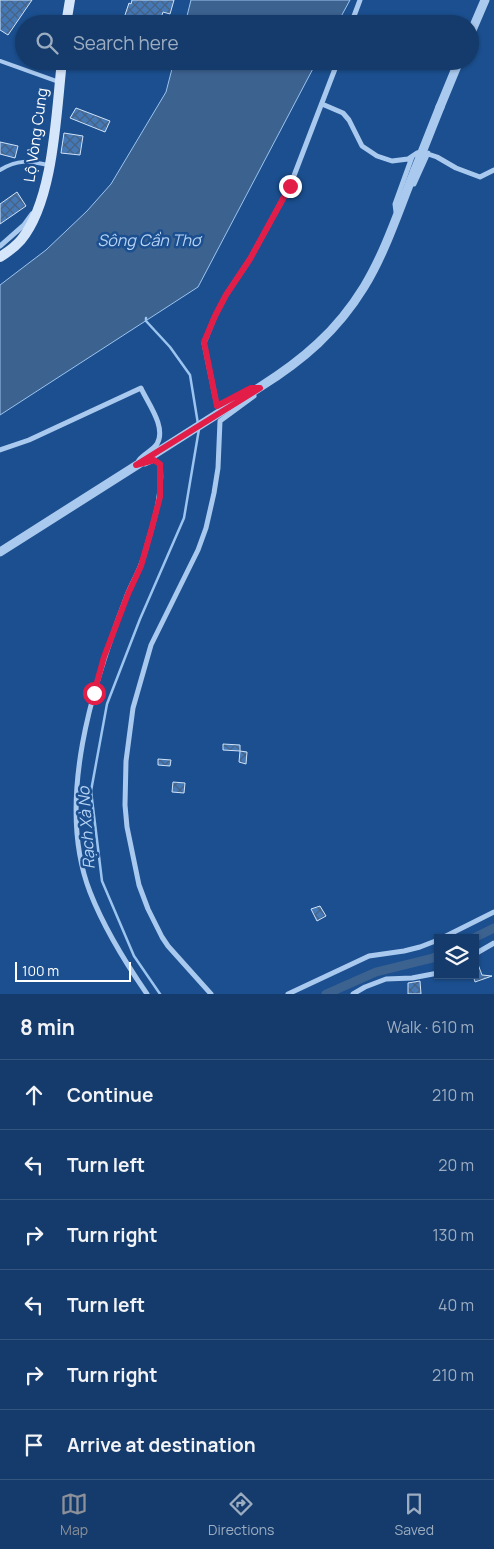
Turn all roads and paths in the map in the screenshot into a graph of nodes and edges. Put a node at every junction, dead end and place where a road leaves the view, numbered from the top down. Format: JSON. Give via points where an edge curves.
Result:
{"nodes":[{"id":1,"x":70,"y":0,"type":"edge"},
{"id":2,"x":360,"y":0,"type":"edge"},
{"id":3,"x":485,"y":0,"type":"edge"},
{"id":4,"x":68,"y":15,"type":"edge"},
{"id":5,"x":354,"y":15,"type":"edge"},
{"id":6,"x":479,"y":15,"type":"edge"},
{"id":7,"x":0,"y":61,"type":"edge"},
{"id":8,"x":15,"y":66,"type":"edge"},
{"id":9,"x":25,"y":70,"type":"edge"},
{"id":10,"x":61,"y":70,"type":"edge"},
{"id":11,"x":335,"y":70,"type":"edge"},
{"id":12,"x":455,"y":70,"type":"edge"},
{"id":13,"x":59,"y":82,"type":"junction"},
{"id":14,"x":322,"y":104,"type":"junction"},
{"id":15,"x":428,"y":153,"type":"junction"},
{"id":16,"x":412,"y":156,"type":"junction"},
{"id":17,"x":50,"y":165,"type":"junction"},
{"id":18,"x":0,"y":170,"type":"edge"},
{"id":19,"x":494,"y":170,"type":"edge"},
{"id":20,"x":40,"y":204,"type":"junction"},
{"id":21,"x":397,"y":215,"type":"junction"},
{"id":22,"x":0,"y":246,"type":"edge"},
{"id":23,"x":0,"y":257,"type":"edge"},
{"id":24,"x":260,"y":388,"type":"junction"},
{"id":25,"x":0,"y":450,"type":"edge"},
{"id":26,"x":136,"y":465,"type":"junction"},
{"id":27,"x":0,"y":552,"type":"edge"},
{"id":28,"x":494,"y":912,"type":"edge"},
{"id":29,"x":450,"y":934,"type":"edge"},
{"id":30,"x":434,"y":942,"type":"edge"},
{"id":31,"x":494,"y":943,"type":"edge"},
{"id":32,"x":479,"y":952,"type":"edge"},
{"id":33,"x":434,"y":974,"type":"edge"},
{"id":34,"x":146,"y":994,"type":"edge"},
{"id":35,"x":211,"y":994,"type":"edge"},
{"id":36,"x":288,"y":994,"type":"edge"},
{"id":37,"x":353,"y":994,"type":"edge"}],
"edges":[{"from":1,"to":4,"type":"main road"},
{"from":2,"to":5,"type":"street"},
{"from":3,"to":6,"type":"street"},
{"from":7,"to":8,"type":"lane"},
{"from":9,"to":13,"type":"lane"},
{"from":10,"to":13,"type":"main road","name":"Lộ Vòng Cung"},
{"from":11,"to":14,"type":"street"},
{"from":12,"to":21,"type":"street","bridge":true},
{"from":13,"to":17,"type":"main road","name":"Lộ Vòng Cung"},
{"from":14,"to":16,"type":"street","via":[[343,113],[367,151],[387,160]]},
{"from":14,"to":24,"type":"street","via":[[290,186],[226,295],[204,342],[217,406],[251,388]]},
{"from":15,"to":16,"type":"street"},
{"from":15,"to":19,"type":"street","via":[[480,177]]},
{"from":15,"to":21,"type":"street","via":[[404,207]]},
{"from":16,"to":21,"type":"street","via":[[395,204]]},
{"from":17,"to":18,"type":"lane","via":[[26,161]]},
{"from":17,"to":20,"type":"main road","name":"Lộ Vòng Cung"},
{"from":20,"to":22,"type":"street","via":[[24,225]]},
{"from":20,"to":23,"type":"main road","name":"Lộ Vòng Cung","via":[[20,241]]},
{"from":21,"to":24,"type":"street","via":[[376,264],[343,317],[299,361]]},
{"from":24,"to":26,"type":"street"},
{"from":24,"to":35,"type":"street","via":[[220,421],[218,468],[210,513],[198,550],[151,645],[133,708],[126,761],[127,827],[143,896],[162,937]]},
{"from":25,"to":26,"type":"street","via":[[29,440],[140,388],[158,422],[158,438],[156,446]]},
{"from":26,"to":27,"type":"street"},
{"from":26,"to":34,"type":"street","via":[[154,460],[160,464],[160,497],[141,566],[104,657],[82,739],[77,816],[82,865],[89,891],[108,931]]},
{"from":28,"to":29,"type":"street"},
{"from":30,"to":36,"type":"street","via":[[404,951],[368,956]]},
{"from":31,"to":32,"type":"street"},
{"from":33,"to":37,"type":"street","via":[[386,979]]}]}
